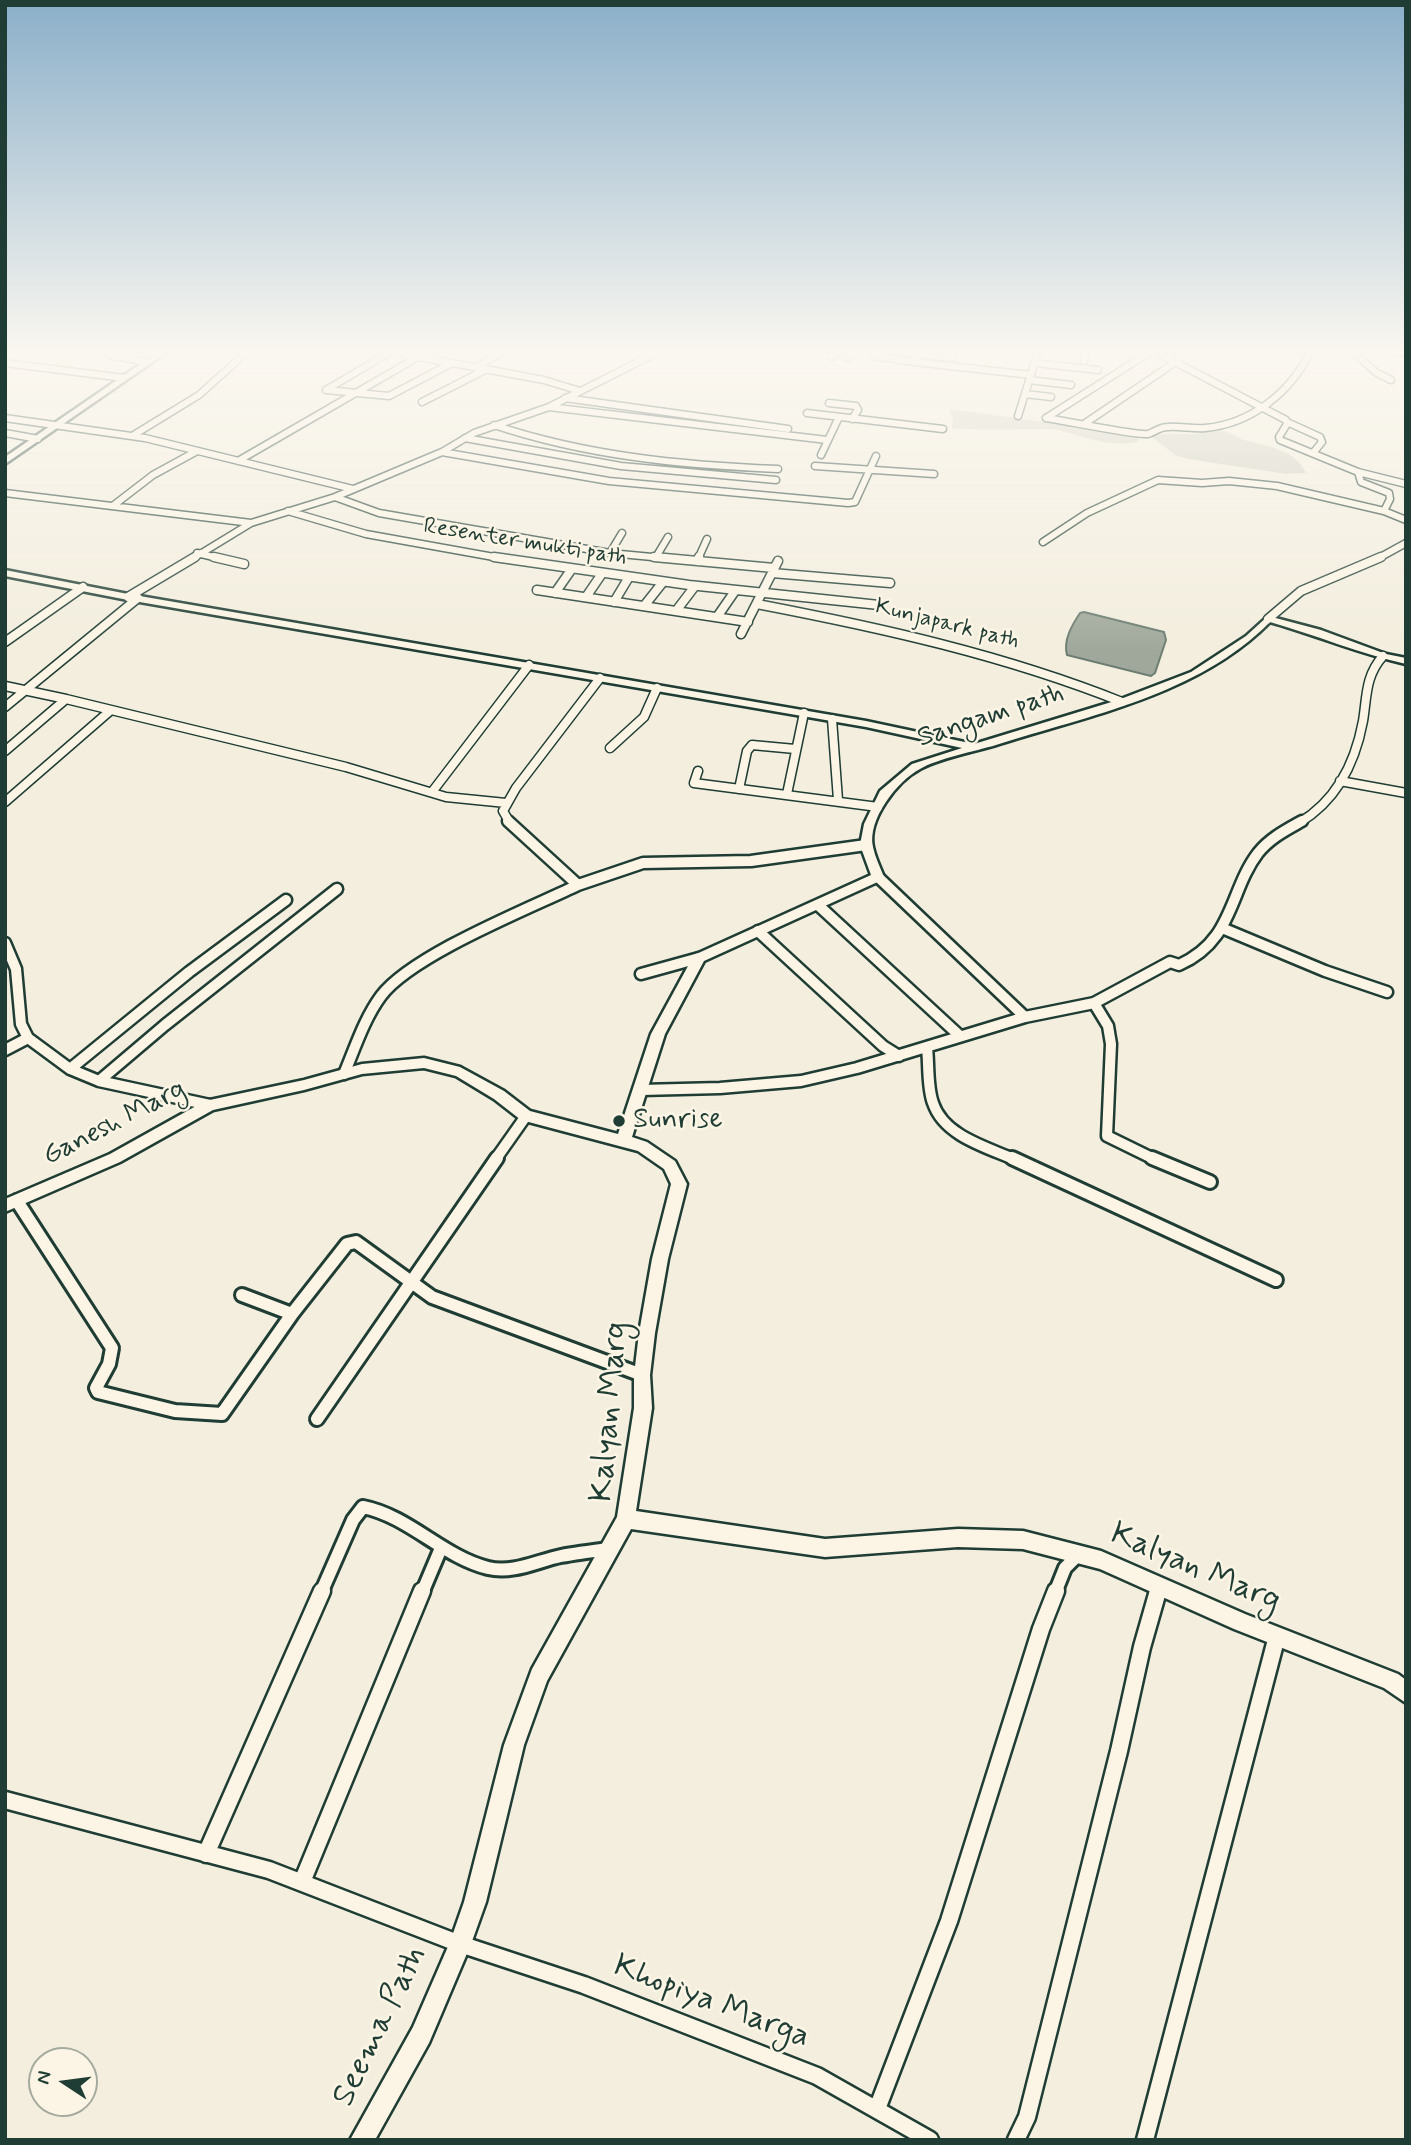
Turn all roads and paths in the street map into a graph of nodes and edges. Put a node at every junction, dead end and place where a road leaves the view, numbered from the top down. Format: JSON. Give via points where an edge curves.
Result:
{"nodes":[{"id":1,"x":195,"y":452,"type":"edge"},
{"id":2,"x":202,"y":452,"type":"edge"},
{"id":3,"x":254,"y":452,"type":"edge"},
{"id":4,"x":442,"y":452,"type":"joint"},
{"id":5,"x":544,"y":452,"type":"edge"},
{"id":6,"x":605,"y":452,"type":"edge"},
{"id":7,"x":822,"y":452,"type":"edge"},
{"id":8,"x":1313,"y":453,"type":"edge"},
{"id":9,"x":821,"y":455,"type":"dead end"},
{"id":10,"x":876,"y":456,"type":"dead end"},
{"id":11,"x":238,"y":461,"type":"junction"},
{"id":12,"x":815,"y":466,"type":"dead end"},
{"id":13,"x":778,"y":469,"type":"dead end"},
{"id":14,"x":870,"y":470,"type":"junction"},
{"id":15,"x":1358,"y":472,"type":"junction"},
{"id":16,"x":934,"y":474,"type":"dead end"},
{"id":17,"x":776,"y":480,"type":"dead end"},
{"id":18,"x":1406,"y":484,"type":"edge"},
{"id":19,"x":353,"y":489,"type":"junction"},
{"id":20,"x":5,"y":494,"type":"edge"},
{"id":21,"x":335,"y":497,"type":"junction"},
{"id":22,"x":114,"y":505,"type":"junction"},
{"id":23,"x":288,"y":511,"type":"junction"},
{"id":24,"x":1384,"y":511,"type":"junction"},
{"id":25,"x":1406,"y":520,"type":"edge"},
{"id":26,"x":251,"y":523,"type":"junction"},
{"id":27,"x":622,"y":533,"type":"dead end"},
{"id":28,"x":668,"y":537,"type":"dead end"},
{"id":29,"x":707,"y":539,"type":"dead end"},
{"id":30,"x":1043,"y":542,"type":"dead end"},
{"id":31,"x":1406,"y":543,"type":"edge"},
{"id":32,"x":197,"y":553,"type":"junction"},
{"id":33,"x":610,"y":553,"type":"junction"},
{"id":34,"x":656,"y":557,"type":"junction"},
{"id":35,"x":697,"y":561,"type":"junction"},
{"id":36,"x":244,"y":564,"type":"dead end"},
{"id":37,"x":775,"y":567,"type":"junction"},
{"id":38,"x":571,"y":570,"type":"junction"},
{"id":39,"x":5,"y":573,"type":"edge"},
{"id":40,"x":600,"y":575,"type":"junction"},
{"id":41,"x":629,"y":578,"type":"junction"},
{"id":42,"x":663,"y":582,"type":"junction"},
{"id":43,"x":890,"y":583,"type":"dead end"},
{"id":44,"x":695,"y":586,"type":"junction"},
{"id":45,"x":83,"y":587,"type":"junction"},
{"id":46,"x":537,"y":590,"type":"dead end"},
{"id":47,"x":735,"y":591,"type":"junction"},
{"id":48,"x":555,"y":593,"type":"junction"},
{"id":49,"x":759,"y":594,"type":"junction"},
{"id":50,"x":133,"y":597,"type":"junction"},
{"id":51,"x":586,"y":597,"type":"junction"},
{"id":52,"x":614,"y":602,"type":"junction"},
{"id":53,"x":757,"y":604,"type":"junction"},
{"id":54,"x":878,"y":605,"type":"dead end"},
{"id":55,"x":644,"y":606,"type":"junction"},
{"id":56,"x":676,"y":611,"type":"junction"},
{"id":57,"x":717,"y":617,"type":"junction"},
{"id":58,"x":1268,"y":619,"type":"junction"},
{"id":59,"x":748,"y":622,"type":"junction"},
{"id":60,"x":741,"y":634,"type":"dead end"},
{"id":61,"x":5,"y":642,"type":"edge"},
{"id":62,"x":1382,"y":656,"type":"junction"},
{"id":63,"x":1406,"y":661,"type":"edge"},
{"id":64,"x":529,"y":665,"type":"junction"},
{"id":65,"x":600,"y":678,"type":"junction"},
{"id":66,"x":5,"y":686,"type":"edge"},
{"id":67,"x":657,"y":688,"type":"junction"},
{"id":68,"x":24,"y":690,"type":"junction"},
{"id":69,"x":66,"y":699,"type":"junction"},
{"id":70,"x":1122,"y":702,"type":"junction"},
{"id":71,"x":5,"y":707,"type":"edge"},
{"id":72,"x":111,"y":710,"type":"junction"},
{"id":73,"x":804,"y":713,"type":"junction"},
{"id":74,"x":832,"y":719,"type":"junction"},
{"id":75,"x":972,"y":747,"type":"junction"},
{"id":76,"x":610,"y":748,"type":"dead end"},
{"id":77,"x":795,"y":749,"type":"junction"},
{"id":78,"x":5,"y":751,"type":"edge"},
{"id":79,"x":698,"y":771,"type":"dead end"},
{"id":80,"x":1340,"y":781,"type":"junction"},
{"id":81,"x":739,"y":789,"type":"junction"},
{"id":82,"x":432,"y":792,"type":"junction"},
{"id":83,"x":1406,"y":793,"type":"edge"},
{"id":84,"x":787,"y":794,"type":"junction"},
{"id":85,"x":838,"y":800,"type":"junction"},
{"id":86,"x":5,"y":802,"type":"edge"},
{"id":87,"x":506,"y":803,"type":"junction"},
{"id":88,"x":878,"y":807,"type":"junction"},
{"id":89,"x":866,"y":845,"type":"junction"},
{"id":90,"x":878,"y":877,"type":"junction"},
{"id":91,"x":578,"y":885,"type":"junction"},
{"id":92,"x":337,"y":889,"type":"dead end"},
{"id":93,"x":286,"y":900,"type":"dead end"},
{"id":94,"x":818,"y":905,"type":"junction"},
{"id":95,"x":1222,"y":928,"type":"junction"},
{"id":96,"x":758,"y":931,"type":"junction"},
{"id":97,"x":5,"y":943,"type":"edge"},
{"id":98,"x":699,"y":958,"type":"junction"},
{"id":99,"x":641,"y":974,"type":"dead end"},
{"id":100,"x":1387,"y":992,"type":"dead end"},
{"id":101,"x":1094,"y":1003,"type":"junction"},
{"id":102,"x":1025,"y":1017,"type":"junction"},
{"id":103,"x":960,"y":1036,"type":"junction"},
{"id":104,"x":28,"y":1038,"type":"junction"},
{"id":105,"x":927,"y":1048,"type":"junction"},
{"id":106,"x":5,"y":1050,"type":"edge"},
{"id":107,"x":899,"y":1056,"type":"junction"},
{"id":108,"x":70,"y":1069,"type":"junction"},
{"id":109,"x":344,"y":1074,"type":"junction"},
{"id":110,"x":99,"y":1081,"type":"junction"},
{"id":111,"x":640,"y":1090,"type":"junction"},
{"id":112,"x":210,"y":1105,"type":"junction"},
{"id":113,"x":526,"y":1116,"type":"junction"},
{"id":114,"x":624,"y":1139,"type":"junction"},
{"id":115,"x":1210,"y":1182,"type":"dead end"},
{"id":116,"x":11,"y":1203,"type":"edge"},
{"id":117,"x":1276,"y":1280,"type":"dead end"},
{"id":118,"x":411,"y":1284,"type":"junction"},
{"id":119,"x":242,"y":1296,"type":"dead end"},
{"id":120,"x":292,"y":1314,"type":"junction"},
{"id":121,"x":642,"y":1375,"type":"junction"},
{"id":122,"x":317,"y":1419,"type":"dead end"},
{"id":123,"x":626,"y":1518,"type":"junction"},
{"id":124,"x":441,"y":1548,"type":"junction"},
{"id":125,"x":609,"y":1549,"type":"junction"},
{"id":126,"x":1079,"y":1554,"type":"junction"},
{"id":127,"x":1160,"y":1586,"type":"junction"},
{"id":128,"x":1277,"y":1636,"type":"junction"},
{"id":129,"x":1406,"y":1693,"type":"edge"},
{"id":130,"x":5,"y":1800,"type":"edge"},
{"id":131,"x":205,"y":1854,"type":"junction"},
{"id":132,"x":302,"y":1882,"type":"junction"},
{"id":133,"x":460,"y":1944,"type":"junction"},
{"id":134,"x":877,"y":2109,"type":"junction"},
{"id":135,"x":362,"y":2140,"type":"edge"},
{"id":136,"x":930,"y":2140,"type":"edge"},
{"id":137,"x":1016,"y":2140,"type":"edge"},
{"id":138,"x":1145,"y":2140,"type":"edge"}],
"edges":[{"from":1,"to":22,"type":"street","via":[[153,475]]},
{"from":2,"to":11,"type":"street"},
{"from":3,"to":11,"type":"street"},
{"from":4,"to":14,"type":"street","via":[[609,481],[848,503],[855,502]]},
{"from":4,"to":19,"type":"street"},
{"from":5,"to":17,"type":"street","via":[[621,466]]},
{"from":6,"to":13,"type":"street","via":[[685,464]]},
{"from":7,"to":9,"type":"street"},
{"from":8,"to":15,"type":"street"},
{"from":10,"to":14,"type":"street"},
{"from":11,"to":19,"type":"street"},
{"from":12,"to":14,"type":"street"},
{"from":14,"to":16,"type":"street"},
{"from":15,"to":18,"type":"street"},
{"from":15,"to":24,"type":"street","via":[[1361,482],[1389,493]]},
{"from":19,"to":21,"type":"street"},
{"from":20,"to":22,"type":"street"},
{"from":21,"to":23,"type":"street"},
{"from":21,"to":33,"type":"street","via":[[379,513]]},
{"from":22,"to":26,"type":"street"},
{"from":23,"to":26,"type":"street"},
{"from":23,"to":38,"type":"street","name":"Resenter mukti path","via":[[374,537]]},
{"from":24,"to":25,"type":"street"},
{"from":24,"to":30,"type":"street","via":[[1277,486],[1158,480],[1087,513]]},
{"from":26,"to":32,"type":"street"},
{"from":27,"to":33,"type":"street"},
{"from":28,"to":34,"type":"street"},
{"from":29,"to":35,"type":"street"},
{"from":31,"to":58,"type":"street","via":[[1301,590]]},
{"from":32,"to":36,"type":"street"},
{"from":32,"to":50,"type":"street"},
{"from":33,"to":34,"type":"street"},
{"from":34,"to":35,"type":"street"},
{"from":35,"to":37,"type":"street"},
{"from":37,"to":43,"type":"street"},
{"from":37,"to":49,"type":"street"},
{"from":38,"to":40,"type":"street","name":"Resenter mukti path"},
{"from":38,"to":48,"type":"street"},
{"from":39,"to":45,"type":"street"},
{"from":40,"to":41,"type":"street","name":"Resenter mukti path"},
{"from":40,"to":51,"type":"street"},
{"from":41,"to":42,"type":"street","name":"Resenter mukti path"},
{"from":41,"to":52,"type":"street"},
{"from":42,"to":44,"type":"street","name":"Resenter mukti path"},
{"from":42,"to":55,"type":"street"},
{"from":44,"to":47,"type":"street","name":"Resenter mukti path"},
{"from":44,"to":56,"type":"street"},
{"from":45,"to":50,"type":"street"},
{"from":45,"to":61,"type":"street"},
{"from":46,"to":48,"type":"street"},
{"from":47,"to":49,"type":"street","name":"Resenter mukti path"},
{"from":47,"to":57,"type":"street"},
{"from":48,"to":51,"type":"street"},
{"from":49,"to":53,"type":"street"},
{"from":49,"to":54,"type":"street","name":"Resenter mukti path"},
{"from":50,"to":64,"type":"street"},
{"from":50,"to":68,"type":"street"},
{"from":51,"to":52,"type":"street"},
{"from":52,"to":55,"type":"street"},
{"from":53,"to":59,"type":"street"},
{"from":53,"to":70,"type":"street","name":"Kunjapark path","via":[[863,624],[1014,662]]},
{"from":55,"to":56,"type":"street"},
{"from":56,"to":57,"type":"street"},
{"from":57,"to":59,"type":"street"},
{"from":58,"to":62,"type":"street"},
{"from":58,"to":70,"type":"street","name":"Sangam path","via":[[1249,638],[1195,674]]},
{"from":59,"to":60,"type":"street"},
{"from":62,"to":63,"type":"street"},
{"from":62,"to":80,"type":"street","via":[[1373,666],[1359,738]]},
{"from":64,"to":65,"type":"street"},
{"from":64,"to":82,"type":"street"},
{"from":65,"to":67,"type":"street"},
{"from":65,"to":87,"type":"street"},
{"from":66,"to":68,"type":"street"},
{"from":67,"to":73,"type":"street"},
{"from":67,"to":76,"type":"street","via":[[644,717]]},
{"from":68,"to":69,"type":"street"},
{"from":68,"to":71,"type":"street"},
{"from":69,"to":72,"type":"street"},
{"from":69,"to":78,"type":"street"},
{"from":70,"to":75,"type":"street","name":"Sangam path"},
{"from":72,"to":82,"type":"street"},
{"from":72,"to":86,"type":"street"},
{"from":73,"to":74,"type":"street"},
{"from":73,"to":77,"type":"street"},
{"from":74,"to":75,"type":"street"},
{"from":74,"to":85,"type":"street"},
{"from":75,"to":88,"type":"street","name":"Sangam path","via":[[916,765],[884,793]]},
{"from":77,"to":81,"type":"street","via":[[751,745]]},
{"from":77,"to":84,"type":"street"},
{"from":79,"to":81,"type":"street","via":[[694,783]]},
{"from":80,"to":83,"type":"street"},
{"from":80,"to":95,"type":"street","via":[[1327,802],[1262,847],[1245,871]]},
{"from":81,"to":84,"type":"street"},
{"from":82,"to":87,"type":"street"},
{"from":84,"to":85,"type":"street"},
{"from":85,"to":88,"type":"street"},
{"from":87,"to":91,"type":"street","via":[[503,811],[509,822]]},
{"from":88,"to":89,"type":"street","name":"Sangam path"},
{"from":89,"to":90,"type":"street"},
{"from":89,"to":91,"type":"street","via":[[751,861],[643,863]]},
{"from":90,"to":94,"type":"street"},
{"from":90,"to":102,"type":"street"},
{"from":91,"to":109,"type":"street","via":[[445,949],[401,976],[372,1009]]},
{"from":92,"to":110,"type":"street"},
{"from":93,"to":108,"type":"street"},
{"from":94,"to":96,"type":"street"},
{"from":94,"to":103,"type":"street"},
{"from":95,"to":100,"type":"street"},
{"from":95,"to":101,"type":"street","via":[[1186,962],[1170,962]]},
{"from":96,"to":98,"type":"street"},
{"from":96,"to":107,"type":"street"},
{"from":97,"to":104,"type":"street","via":[[16,969],[21,1024]]},
{"from":98,"to":99,"type":"street"},
{"from":98,"to":111,"type":"street","via":[[658,1034]]},
{"from":101,"to":102,"type":"street"},
{"from":101,"to":115,"type":"street","via":[[1108,1026],[1111,1044],[1107,1136]]},
{"from":102,"to":103,"type":"street"},
{"from":103,"to":105,"type":"street"},
{"from":104,"to":106,"type":"street"},
{"from":104,"to":108,"type":"street"},
{"from":105,"to":107,"type":"street"},
{"from":105,"to":117,"type":"street","via":[[932,1101],[942,1122],[961,1135]]},
{"from":107,"to":111,"type":"street","via":[[801,1082]]},
{"from":108,"to":110,"type":"street"},
{"from":109,"to":112,"type":"street","name":"Kalyan Marg"},
{"from":109,"to":113,"type":"street","name":"Kalyan Marg","via":[[424,1063],[460,1072]]},
{"from":110,"to":112,"type":"street"},
{"from":111,"to":114,"type":"street"},
{"from":112,"to":116,"type":"street","name":"Ganesh Marg","via":[[115,1158]]},
{"from":113,"to":114,"type":"street","name":"Kalyan Marg"},
{"from":113,"to":118,"type":"street"},
{"from":114,"to":121,"type":"street","name":"Kalyan Marg","via":[[670,1166],[679,1184],[660,1259]]},
{"from":116,"to":120,"type":"street","via":[[111,1348],[113,1357],[100,1378],[98,1392],[166,1408],[222,1414]]},
{"from":118,"to":120,"type":"street","via":[[363,1246],[351,1242]]},
{"from":118,"to":121,"type":"street","via":[[443,1303]]},
{"from":118,"to":122,"type":"street"},
{"from":119,"to":120,"type":"street"},
{"from":121,"to":123,"type":"street","name":"Kalyan Marg","via":[[643,1408]]},
{"from":123,"to":125,"type":"street","name":"Seema Path"},
{"from":123,"to":126,"type":"street","name":"Kalyan Marg","via":[[825,1548],[958,1538],[1023,1540]]},
{"from":124,"to":125,"type":"street","via":[[472,1563],[511,1571],[559,1556]]},
{"from":124,"to":131,"type":"street","via":[[373,1508],[363,1507],[358,1512]]},
{"from":124,"to":132,"type":"street"},
{"from":125,"to":133,"type":"street","name":"Seema Path","via":[[535,1687],[514,1745]]},
{"from":126,"to":127,"type":"street","name":"Kalyan Marg"},
{"from":126,"to":134,"type":"street","via":[[1065,1568],[1041,1629],[949,1921]]},
{"from":127,"to":128,"type":"street","name":"Kalyan Marg"},
{"from":127,"to":137,"type":"street","via":[[1148,1618],[1027,2117]]},
{"from":128,"to":129,"type":"street","name":"Kalyan Marg","via":[[1391,1681]]},
{"from":128,"to":138,"type":"street"},
{"from":130,"to":131,"type":"street","name":"Khopiya Marga"},
{"from":131,"to":132,"type":"street","name":"Khopiya Marga"},
{"from":132,"to":133,"type":"street","name":"Khopiya Marga"},
{"from":133,"to":134,"type":"street","name":"Khopiya Marga","via":[[584,1985],[817,2076]]},
{"from":133,"to":135,"type":"street","name":"Seema Path","via":[[421,2035]]},
{"from":134,"to":136,"type":"street","name":"Khopiya Marga"}]}
